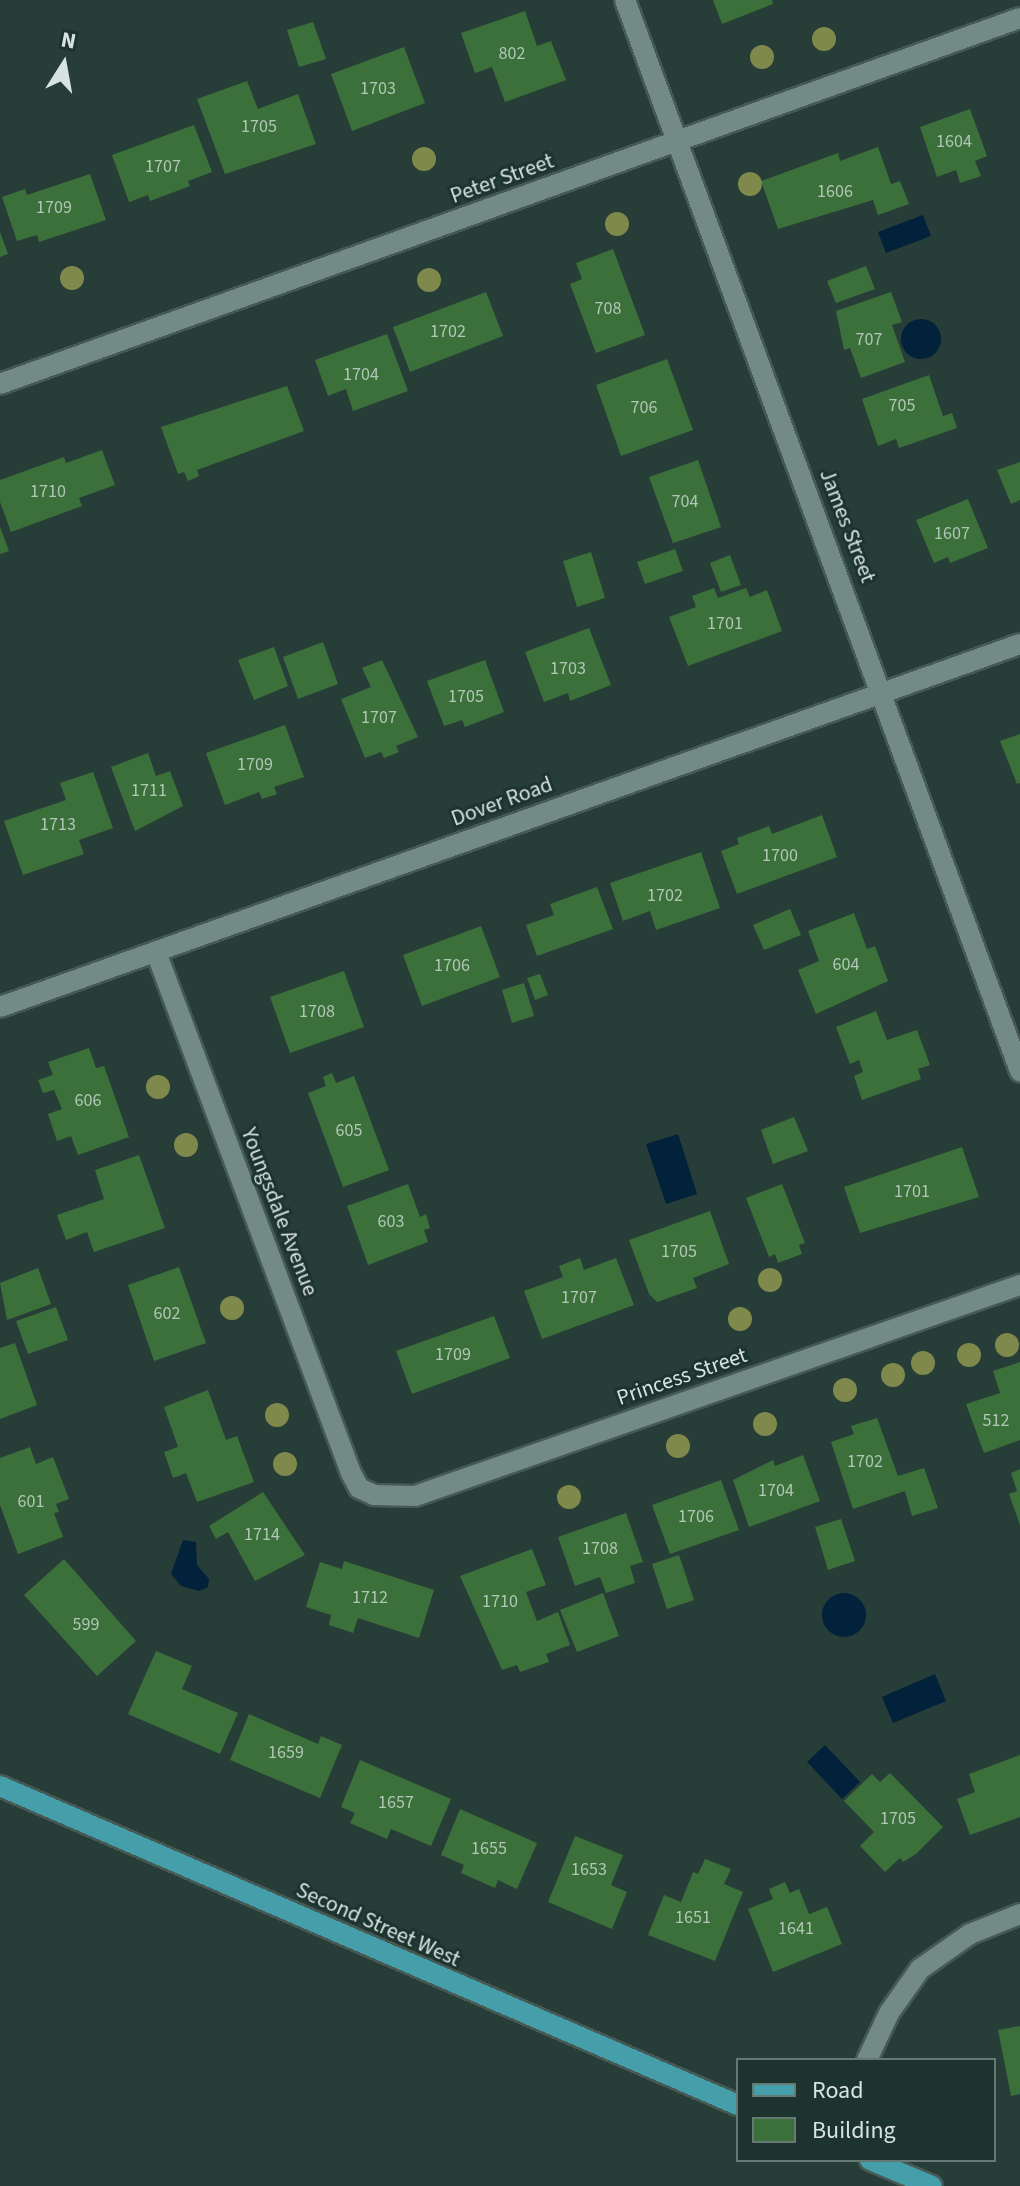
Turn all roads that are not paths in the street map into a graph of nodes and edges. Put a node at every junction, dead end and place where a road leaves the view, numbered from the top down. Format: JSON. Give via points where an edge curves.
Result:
{"nodes":[{"id":1,"x":625,"y":0,"type":"edge"},
{"id":2,"x":1020,"y":18,"type":"edge"},
{"id":3,"x":675,"y":142,"type":"junction"},
{"id":4,"x":0,"y":384,"type":"edge"},
{"id":5,"x":1020,"y":644,"type":"edge"},
{"id":6,"x":884,"y":691,"type":"junction"},
{"id":7,"x":156,"y":952,"type":"junction"},
{"id":8,"x":0,"y":1007,"type":"edge"},
{"id":9,"x":1020,"y":1071,"type":"edge"},
{"id":10,"x":1020,"y":1285,"type":"edge"},
{"id":11,"x":359,"y":1488,"type":"joint"},
{"id":12,"x":0,"y":1786,"type":"edge"},
{"id":13,"x":1020,"y":1914,"type":"edge"},
{"id":14,"x":868,"y":2058,"type":"edge"},
{"id":15,"x":736,"y":2104,"type":"edge"},
{"id":16,"x":875,"y":2162,"type":"edge"},
{"id":17,"x":932,"y":2186,"type":"edge"}],
"edges":[{"from":1,"to":3,"type":"street","name":"James Street"},
{"from":2,"to":3,"type":"street","name":"Peter Street"},
{"from":3,"to":4,"type":"street","name":"Peter Street"},
{"from":3,"to":6,"type":"street","name":"James Street"},
{"from":5,"to":6,"type":"street","name":"Dover Road"},
{"from":6,"to":7,"type":"street","name":"Dover Road"},
{"from":6,"to":9,"type":"street","name":"James Street"},
{"from":7,"to":8,"type":"street","name":"Dover Road"},
{"from":7,"to":11,"type":"street","name":"Youngsdale Avenue"},
{"from":10,"to":11,"type":"street","name":"Princess Street","via":[[415,1496],[374,1495]]},
{"from":12,"to":15,"type":"main road","name":"Second Street West"},
{"from":13,"to":14,"type":"street","via":[[970,1934],[920,1969],[889,2013]]},
{"from":16,"to":17,"type":"main road"}]}
